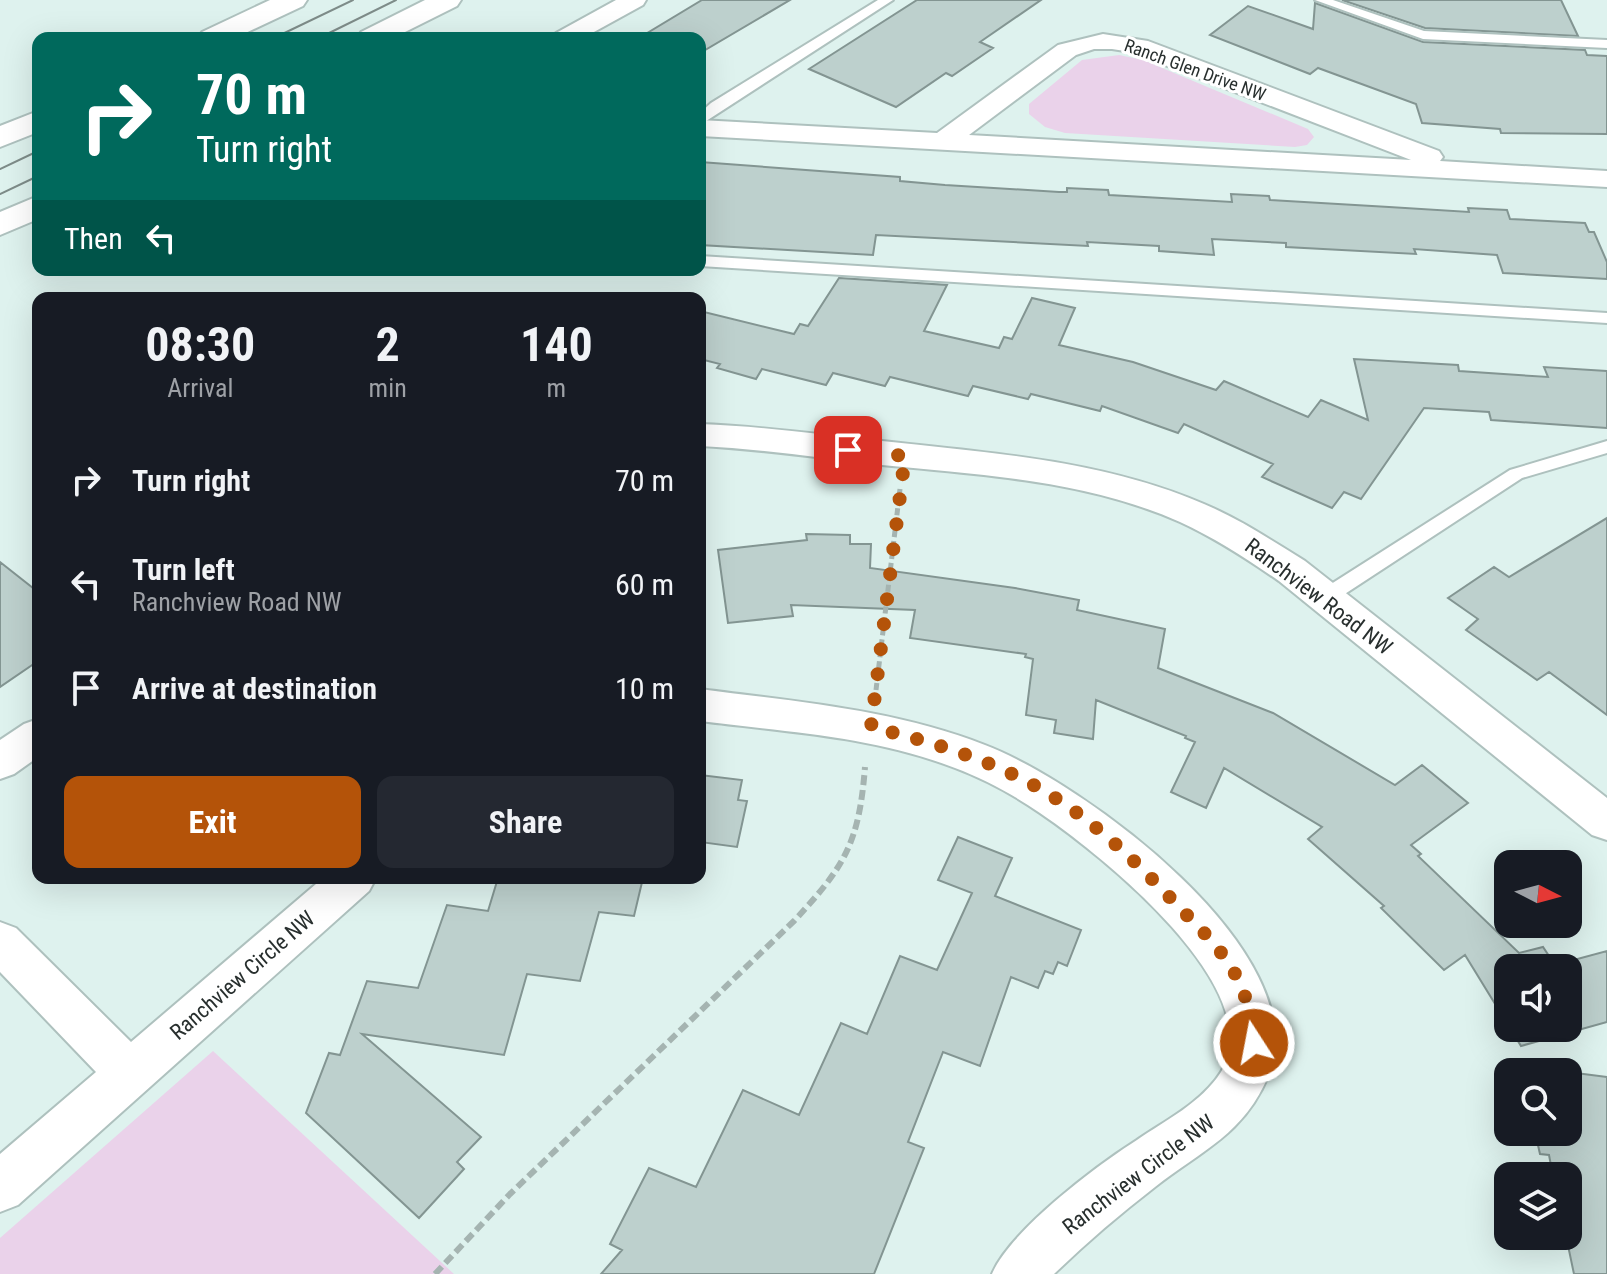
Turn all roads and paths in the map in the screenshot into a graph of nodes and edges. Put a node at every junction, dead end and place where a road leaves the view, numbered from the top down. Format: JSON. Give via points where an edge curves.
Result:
{"nodes":[{"id":1,"x":293,"y":0,"type":"edge"},
{"id":2,"x":447,"y":0,"type":"edge"},
{"id":3,"x":634,"y":0,"type":"edge"},
{"id":4,"x":887,"y":0,"type":"edge"},
{"id":5,"x":1321,"y":0,"type":"edge"},
{"id":6,"x":225,"y":32,"type":"edge"},
{"id":7,"x":383,"y":32,"type":"edge"},
{"id":8,"x":576,"y":32,"type":"edge"},
{"id":9,"x":1607,"y":44,"type":"edge"},
{"id":10,"x":706,"y":115,"type":"edge"},
{"id":11,"x":32,"y":123,"type":"edge"},
{"id":12,"x":706,"y":128,"type":"edge"},
{"id":13,"x":0,"y":138,"type":"edge"},
{"id":14,"x":944,"y":141,"type":"junction"},
{"id":15,"x":1464,"y":171,"type":"junction"},
{"id":16,"x":1607,"y":179,"type":"edge"},
{"id":17,"x":32,"y":209,"type":"edge"},
{"id":18,"x":0,"y":225,"type":"edge"},
{"id":19,"x":706,"y":261,"type":"edge"},
{"id":20,"x":1607,"y":318,"type":"edge"},
{"id":21,"x":706,"y":436,"type":"edge"},
{"id":22,"x":1607,"y":447,"type":"edge"},
{"id":23,"x":905,"y":456,"type":"junction"},
{"id":24,"x":1324,"y":598,"type":"junction"},
{"id":25,"x":706,"y":706,"type":"edge"},
{"id":26,"x":871,"y":727,"type":"junction"},
{"id":27,"x":32,"y":739,"type":"edge"},
{"id":28,"x":0,"y":762,"type":"edge"},
{"id":29,"x":1607,"y":822,"type":"edge"},
{"id":30,"x":347,"y":884,"type":"edge"},
{"id":31,"x":0,"y":942,"type":"edge"},
{"id":32,"x":129,"y":1072,"type":"junction"},
{"id":33,"x":0,"y":1187,"type":"edge"},
{"id":34,"x":435,"y":1274,"type":"edge"},
{"id":35,"x":1018,"y":1274,"type":"edge"}],
"edges":[{"from":1,"to":6,"type":"highway"},
{"from":2,"to":7,"type":"highway"},
{"from":3,"to":8,"type":"street"},
{"from":4,"to":10,"type":"lane"},
{"from":5,"to":9,"type":"lane","via":[[1423,35]]},
{"from":11,"to":13,"type":"highway"},
{"from":12,"to":14,"type":"street","name":"Ranch Glen Drive NW"},
{"from":14,"to":15,"type":"street","name":"Ranch Glen Drive NW"},
{"from":14,"to":15,"type":"street","name":"Ranch Glen Drive NW","via":[[1067,50],[1115,41]]},
{"from":15,"to":16,"type":"street","name":"Ranch Glen Drive NW"},
{"from":17,"to":18,"type":"highway"},
{"from":19,"to":20,"type":"lane"},
{"from":21,"to":23,"type":"street","name":"Ranchview Road NW"},
{"from":22,"to":24,"type":"lane","via":[[1516,474]]},
{"from":23,"to":24,"type":"street","name":"Ranchview Road NW","via":[[1061,472],[1142,492],[1258,546]]},
{"from":23,"to":26,"type":"path"},
{"from":24,"to":29,"type":"street","name":"Ranchview Road NW"},
{"from":25,"to":26,"type":"street","name":"Ranchview Circle NW"},
{"from":26,"to":34,"type":"path","via":[[852,847],[832,878]]},
{"from":26,"to":35,"type":"street","name":"Ranchview Circle NW","via":[[985,763],[1037,787],[1103,833],[1222,953],[1247,1007],[1254,1043],[1246,1072],[1226,1107],[1199,1131],[1139,1168]]},
{"from":27,"to":28,"type":"street"},
{"from":30,"to":32,"type":"street","name":"Ranchview Circle NW"},
{"from":31,"to":32,"type":"street"},
{"from":32,"to":33,"type":"street","name":"Ranchview Circle NW"}]}
